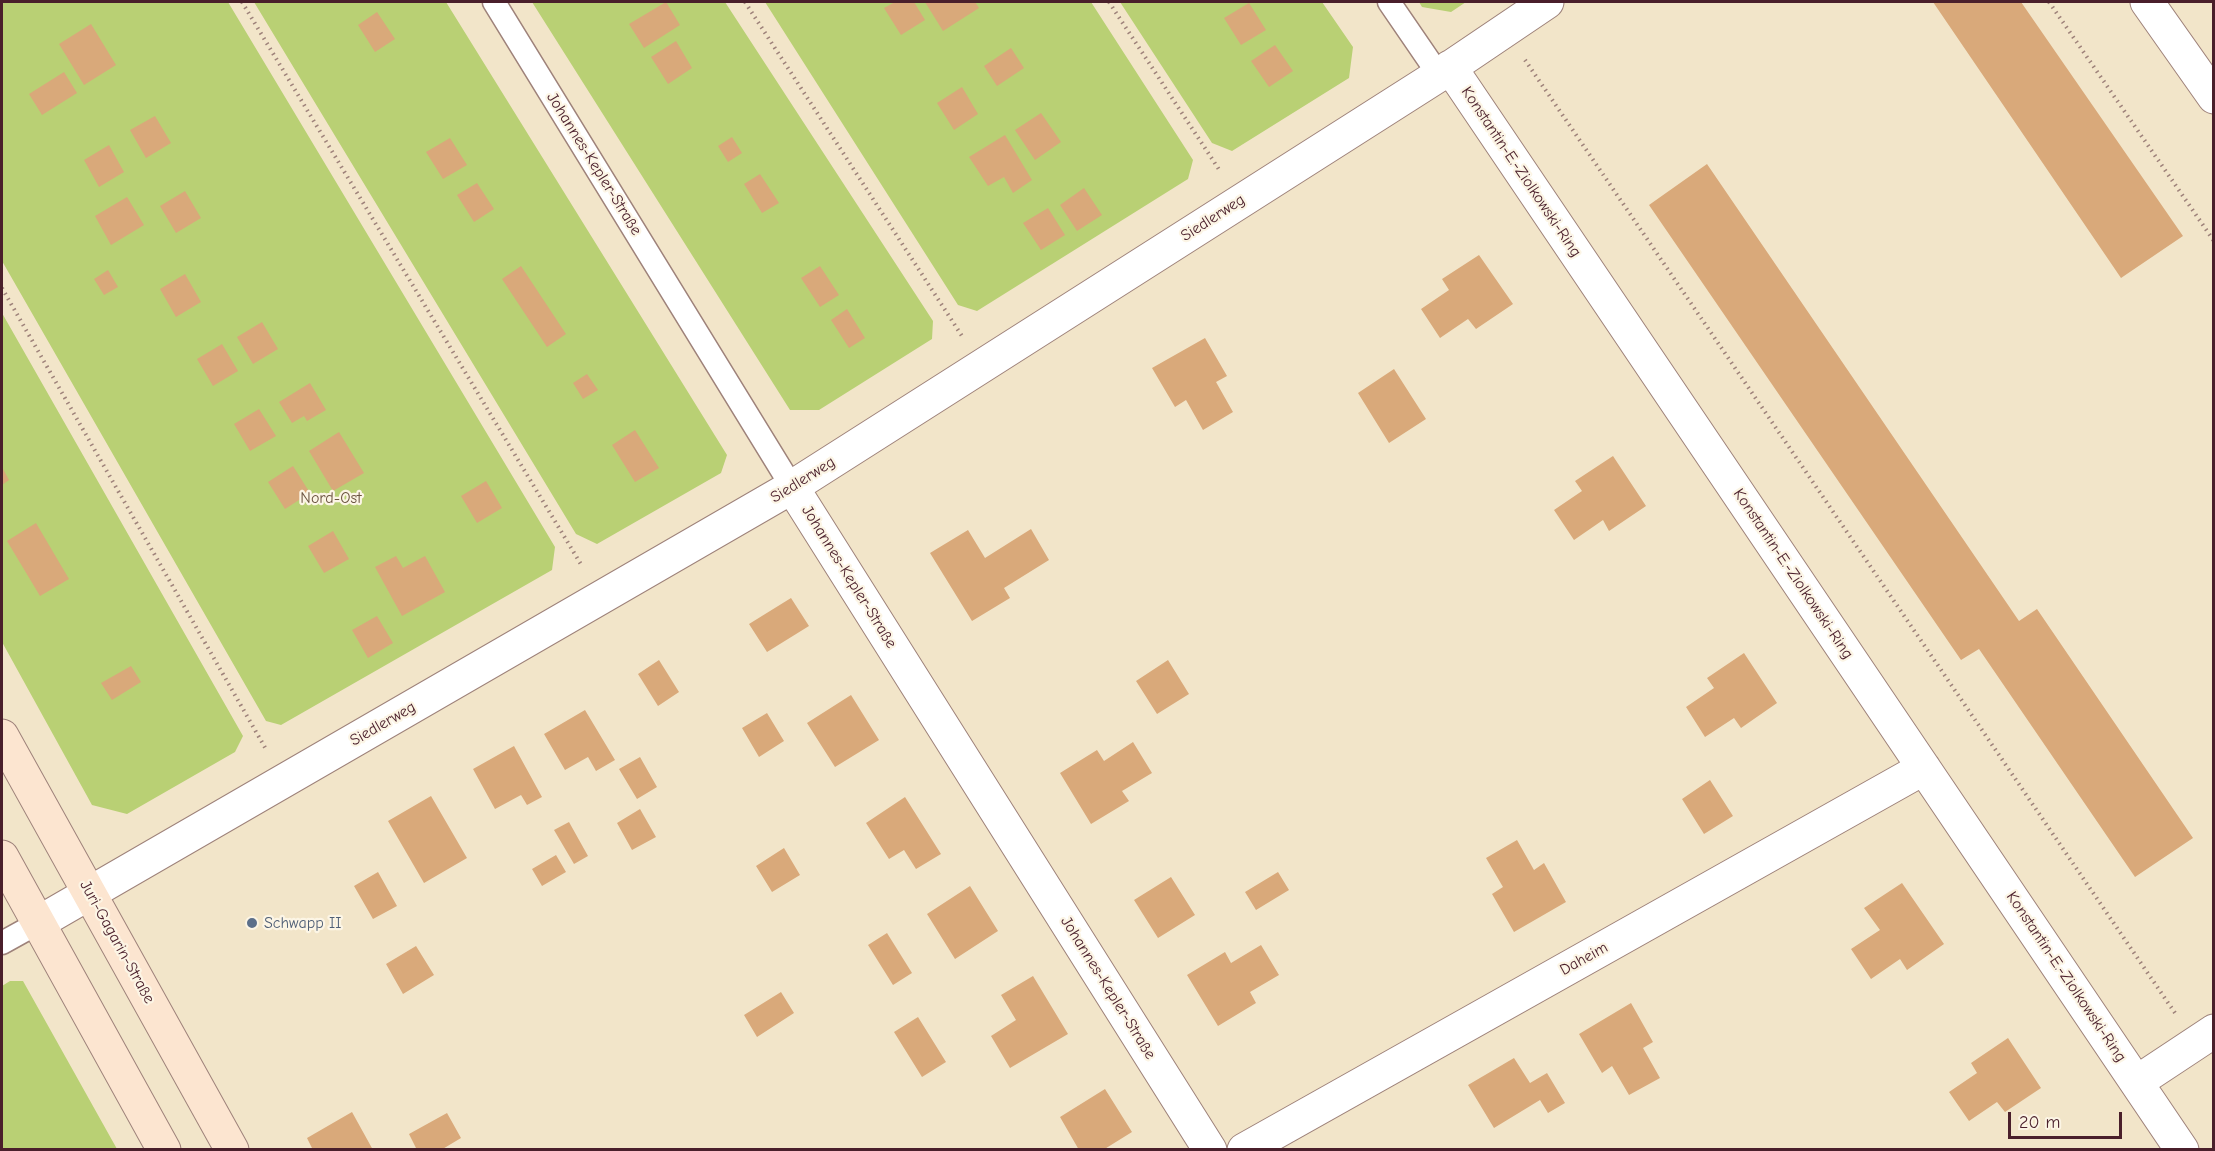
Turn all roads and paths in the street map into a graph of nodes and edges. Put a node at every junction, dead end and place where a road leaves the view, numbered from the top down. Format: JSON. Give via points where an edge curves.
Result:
{"nodes":[{"id":1,"x":242,"y":2,"type":"edge"},
{"id":2,"x":494,"y":2,"type":"edge"},
{"id":3,"x":745,"y":2,"type":"edge"},
{"id":4,"x":1109,"y":2,"type":"edge"},
{"id":5,"x":1389,"y":2,"type":"edge"},
{"id":6,"x":1547,"y":2,"type":"edge"},
{"id":7,"x":2049,"y":2,"type":"edge"},
{"id":8,"x":2147,"y":2,"type":"edge"},
{"id":9,"x":1504,"y":30,"type":"junction"},
{"id":10,"x":1444,"y":71,"type":"junction"},
{"id":11,"x":2214,"y":97,"type":"edge"},
{"id":12,"x":1239,"y":201,"type":"junction"},
{"id":13,"x":2214,"y":241,"type":"edge"},
{"id":14,"x":2,"y":288,"type":"edge"},
{"id":15,"x":982,"y":366,"type":"junction"},
{"id":16,"x":792,"y":487,"type":"junction"},
{"id":17,"x":601,"y":597,"type":"junction"},
{"id":18,"x":2,"y":735,"type":"edge"},
{"id":19,"x":1924,"y":768,"type":"junction"},
{"id":20,"x":284,"y":782,"type":"junction"},
{"id":21,"x":2,"y":857,"type":"edge"},
{"id":22,"x":90,"y":894,"type":"junction"},
{"id":23,"x":38,"y":923,"type":"junction"},
{"id":24,"x":2,"y":943,"type":"edge"},
{"id":25,"x":2204,"y":1037,"type":"edge"},
{"id":26,"x":2137,"y":1082,"type":"junction"},
{"id":27,"x":164,"y":1149,"type":"edge"},
{"id":28,"x":232,"y":1149,"type":"edge"},
{"id":29,"x":1210,"y":1149,"type":"edge"},
{"id":30,"x":1244,"y":1149,"type":"edge"},
{"id":31,"x":2182,"y":1149,"type":"edge"}],
"edges":[{"from":1,"to":17,"type":"path"},
{"from":2,"to":16,"type":"lane","name":"Johannes-Kepler-Straße"},
{"from":3,"to":15,"type":"path"},
{"from":4,"to":12,"type":"path"},
{"from":5,"to":10,"type":"lane"},
{"from":6,"to":9,"type":"street","name":"Siedlerweg"},
{"from":7,"to":13,"type":"path"},
{"from":8,"to":11,"type":"street"},
{"from":9,"to":10,"type":"street","name":"Siedlerweg"},
{"from":9,"to":25,"type":"path"},
{"from":10,"to":12,"type":"street","name":"Siedlerweg"},
{"from":10,"to":19,"type":"street","name":"Konstantin-E.-Ziolkowski-Ring"},
{"from":12,"to":15,"type":"street","name":"Siedlerweg"},
{"from":14,"to":20,"type":"path"},
{"from":15,"to":16,"type":"street","name":"Siedlerweg"},
{"from":16,"to":17,"type":"street","name":"Siedlerweg"},
{"from":16,"to":29,"type":"street","name":"Johannes-Kepler-Straße"},
{"from":17,"to":20,"type":"street","name":"Siedlerweg"},
{"from":18,"to":22,"type":"street","name":"Juri-Gagarin-Straße"},
{"from":19,"to":26,"type":"street","name":"Konstantin-E.-Ziolkowski-Ring"},
{"from":19,"to":30,"type":"street","name":"Daheim"},
{"from":20,"to":22,"type":"street","name":"Siedlerweg"},
{"from":21,"to":23,"type":"street"},
{"from":22,"to":23,"type":"street","name":"Siedlerweg"},
{"from":22,"to":28,"type":"street","name":"Juri-Gagarin-Straße"},
{"from":23,"to":24,"type":"lane"},
{"from":23,"to":27,"type":"street"},
{"from":25,"to":26,"type":"street"},
{"from":26,"to":31,"type":"street","name":"Konstantin-E.-Ziolkowski-Ring"}]}
